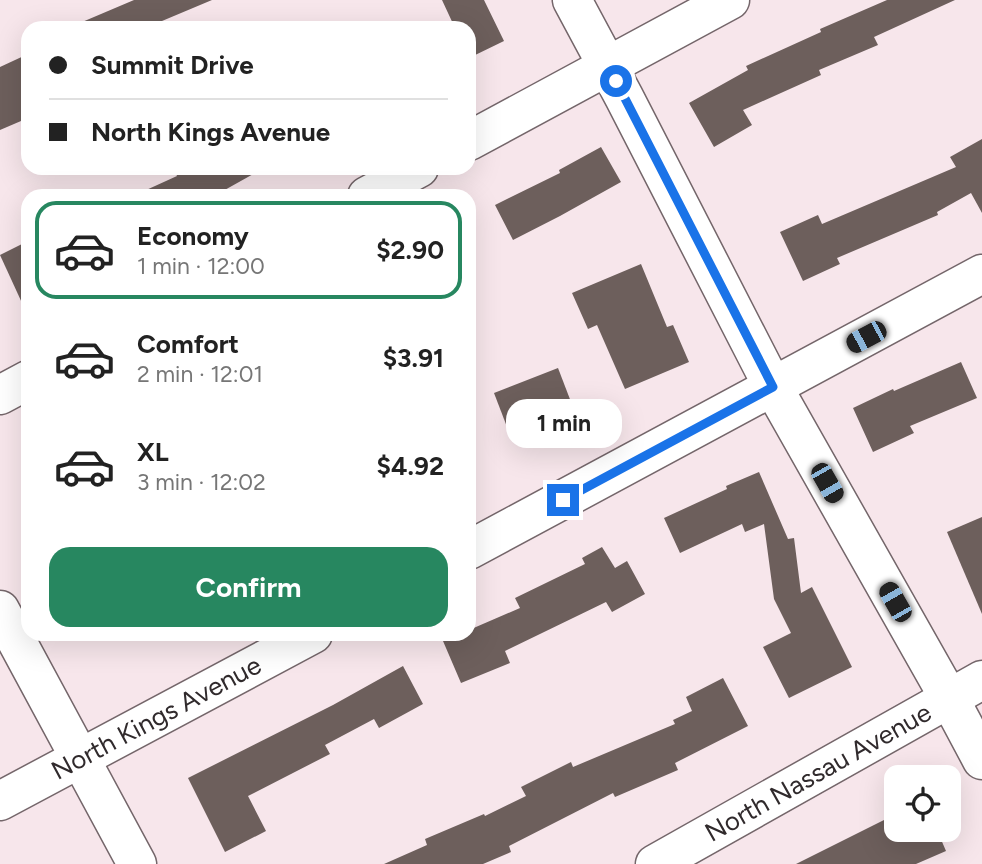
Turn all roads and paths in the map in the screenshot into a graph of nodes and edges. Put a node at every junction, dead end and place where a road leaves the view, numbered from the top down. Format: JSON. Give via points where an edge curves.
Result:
{"nodes":[{"id":1,"x":572,"y":0,"type":"edge"},
{"id":2,"x":730,"y":0,"type":"edge"},
{"id":3,"x":607,"y":66,"type":"junction"},
{"id":4,"x":476,"y":137,"type":"edge"},
{"id":5,"x":406,"y":175,"type":"edge"},
{"id":6,"x":380,"y":189,"type":"edge"},
{"id":7,"x":982,"y":274,"type":"edge"},
{"id":8,"x":21,"y":384,"type":"edge"},
{"id":9,"x":773,"y":387,"type":"junction"},
{"id":10,"x":0,"y":395,"type":"edge"},
{"id":11,"x":476,"y":546,"type":"edge"},
{"id":12,"x":0,"y":610,"type":"edge"},
{"id":13,"x":300,"y":641,"type":"edge"},
{"id":14,"x":982,"y":680,"type":"edge"},
{"id":15,"x":949,"y":698,"type":"junction"},
{"id":16,"x":80,"y":758,"type":"junction"},
{"id":17,"x":982,"y":760,"type":"edge"},
{"id":18,"x":0,"y":801,"type":"edge"},
{"id":19,"x":137,"y":864,"type":"edge"},
{"id":20,"x":655,"y":864,"type":"edge"}],
"edges":[{"from":1,"to":3,"type":"street"},
{"from":2,"to":3,"type":"street"},
{"from":3,"to":4,"type":"street"},
{"from":3,"to":9,"type":"street"},
{"from":5,"to":6,"type":"street"},
{"from":7,"to":9,"type":"street"},
{"from":8,"to":10,"type":"street"},
{"from":9,"to":11,"type":"street"},
{"from":9,"to":15,"type":"street"},
{"from":12,"to":16,"type":"street"},
{"from":13,"to":16,"type":"street","name":"North Kings Avenue"},
{"from":14,"to":15,"type":"street","name":"North Nassau Avenue"},
{"from":15,"to":17,"type":"street"},
{"from":15,"to":20,"type":"street","name":"North Nassau Avenue"},
{"from":16,"to":18,"type":"street","name":"North Kings Avenue"},
{"from":16,"to":19,"type":"street"}]}
